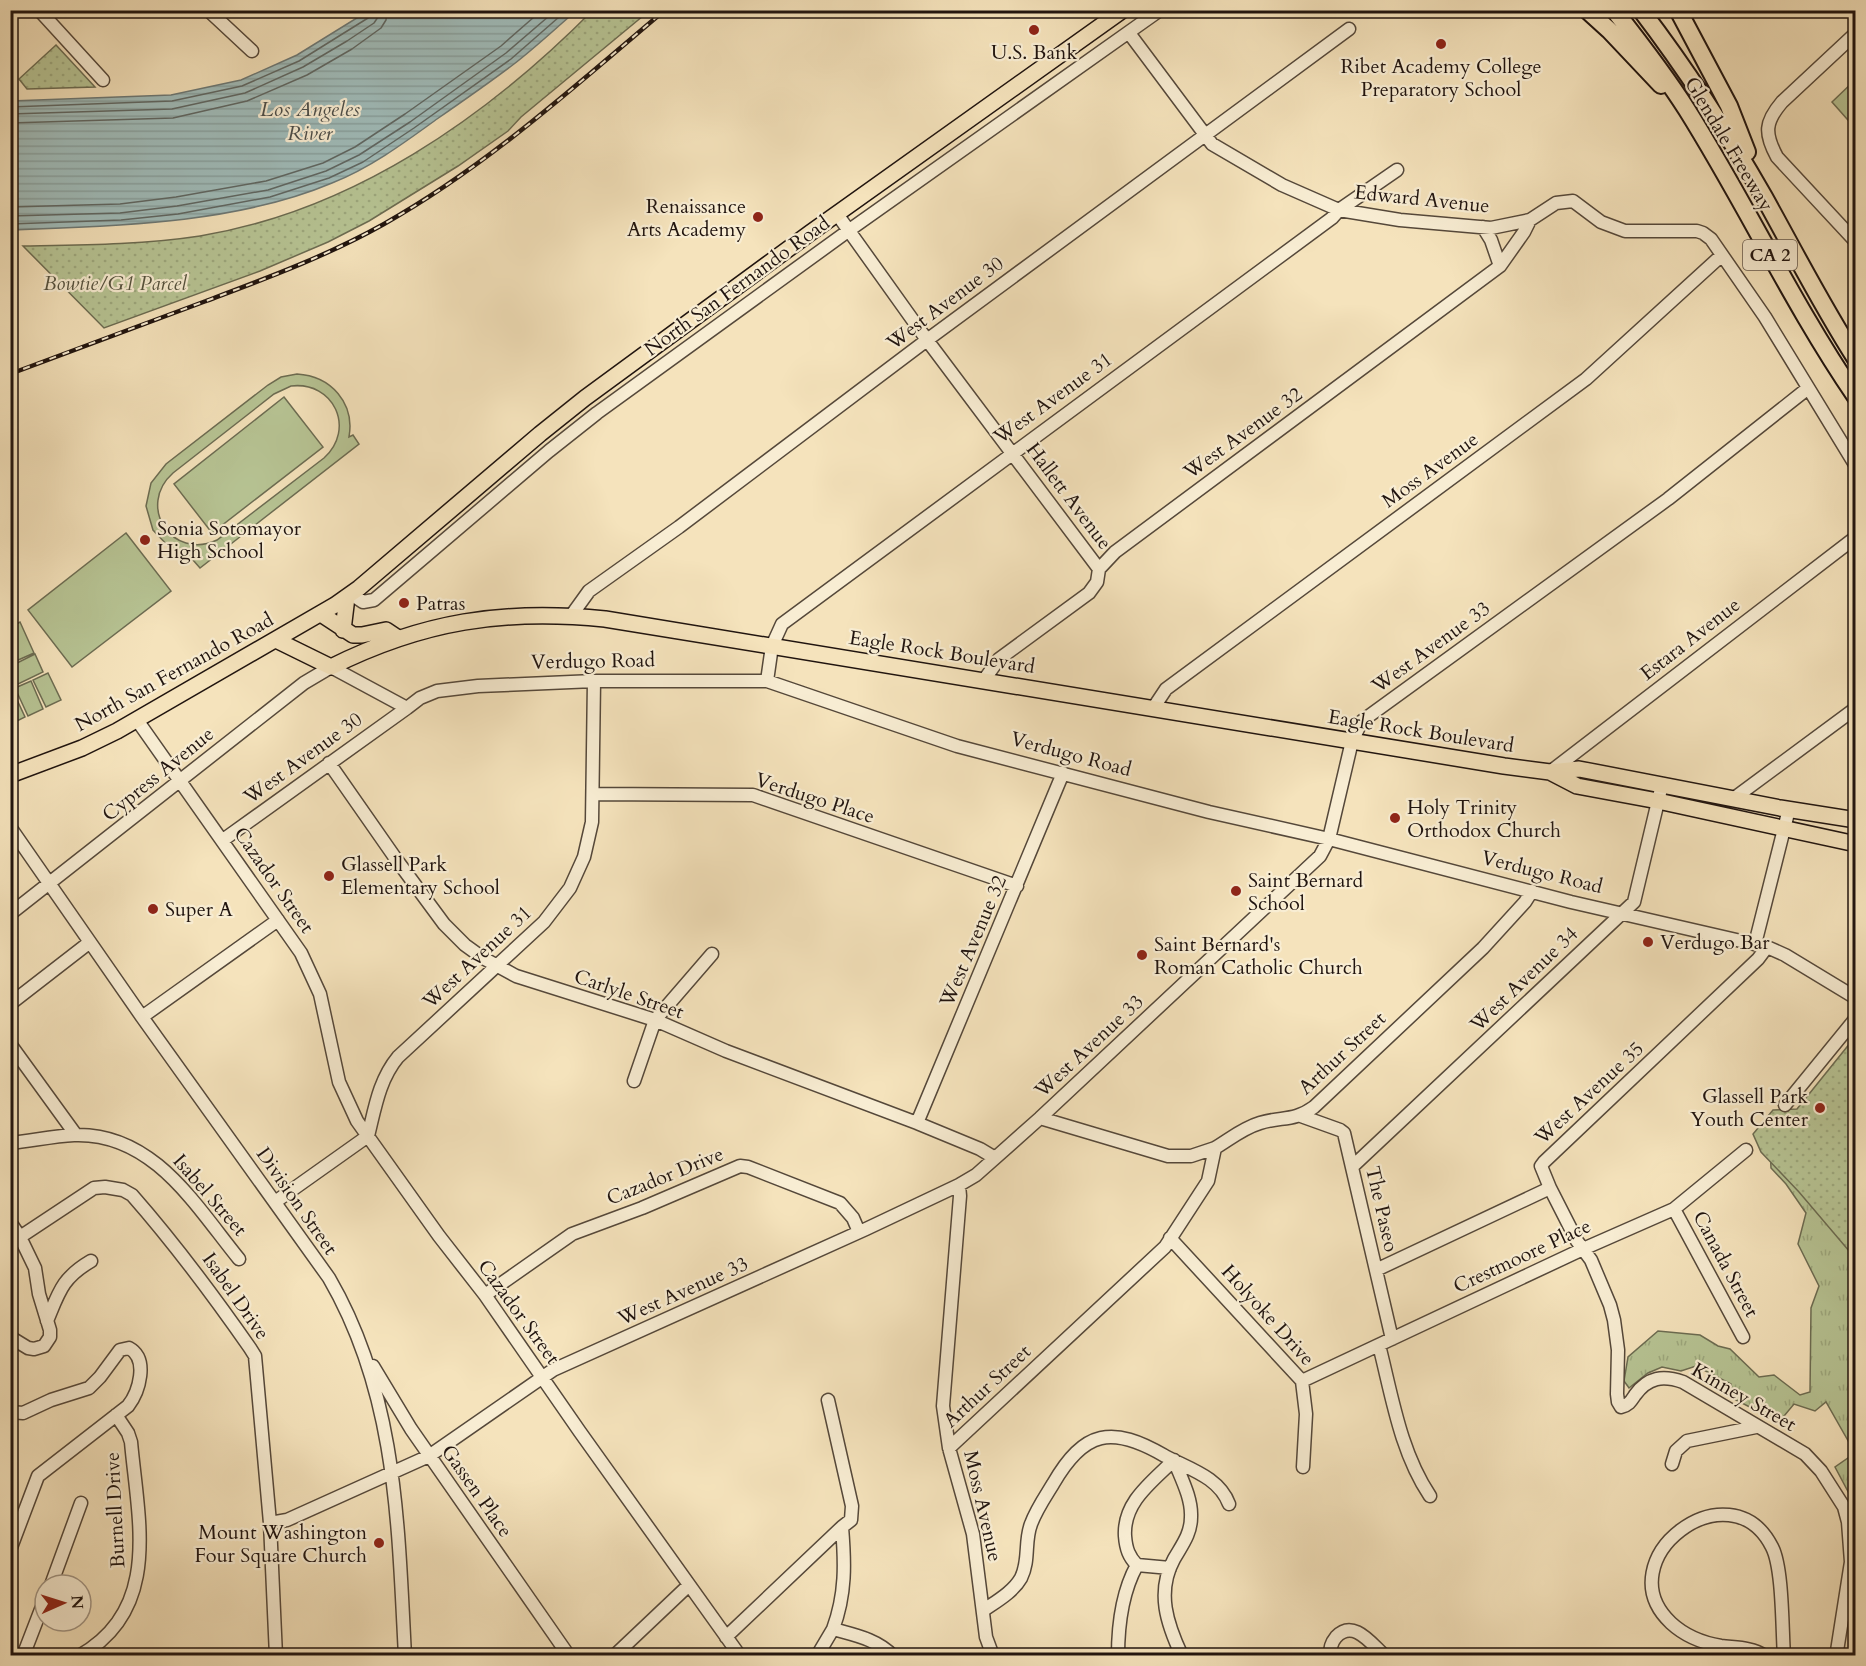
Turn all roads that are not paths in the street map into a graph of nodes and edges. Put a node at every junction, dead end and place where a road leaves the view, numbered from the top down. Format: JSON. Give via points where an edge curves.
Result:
{"nodes":[{"id":1,"x":39,"y":10,"type":"edge"},
{"id":2,"x":208,"y":10,"type":"edge"},
{"id":3,"x":1123,"y":10,"type":"edge"},
{"id":4,"x":1160,"y":10,"type":"edge"},
{"id":5,"x":1589,"y":12,"type":"edge"},
{"id":6,"x":1679,"y":13,"type":"edge"},
{"id":7,"x":1617,"y":14,"type":"edge"},
{"id":8,"x":1644,"y":14,"type":"edge"},
{"id":9,"x":1349,"y":29,"type":"dead end"},
{"id":10,"x":1129,"y":33,"type":"junction"},
{"id":11,"x":1856,"y":33,"type":"edge"},
{"id":12,"x":252,"y":51,"type":"dead end"},
{"id":13,"x":103,"y":80,"type":"dead end"},
{"id":14,"x":1688,"y":111,"type":"junction"},
{"id":15,"x":1205,"y":136,"type":"junction"},
{"id":16,"x":1396,"y":170,"type":"dead end"},
{"id":17,"x":1763,"y":195,"type":"junction"},
{"id":18,"x":1339,"y":210,"type":"junction"},
{"id":19,"x":837,"y":214,"type":"junction"},
{"id":20,"x":1530,"y":220,"type":"junction"},
{"id":21,"x":1483,"y":227,"type":"junction"},
{"id":22,"x":848,"y":231,"type":"junction"},
{"id":23,"x":1856,"y":242,"type":"edge"},
{"id":24,"x":1722,"y":255,"type":"junction"},
{"id":25,"x":1500,"y":266,"type":"junction"},
{"id":26,"x":927,"y":340,"type":"junction"},
{"id":27,"x":1856,"y":359,"type":"edge"},
{"id":28,"x":1808,"y":389,"type":"junction"},
{"id":29,"x":1856,"y":397,"type":"edge"},
{"id":30,"x":1012,"y":453,"type":"junction"},
{"id":31,"x":1856,"y":466,"type":"edge"},
{"id":32,"x":1856,"y":537,"type":"edge"},
{"id":33,"x":1099,"y":569,"type":"junction"},
{"id":34,"x":349,"y":596,"type":"junction"},
{"id":35,"x":321,"y":614,"type":"junction"},
{"id":36,"x":571,"y":616,"type":"junction"},
{"id":37,"x":343,"y":630,"type":"junction"},
{"id":38,"x":398,"y":638,"type":"junction"},
{"id":39,"x":276,"y":640,"type":"junction"},
{"id":40,"x":772,"y":646,"type":"junction"},
{"id":41,"x":332,"y":667,"type":"junction"},
{"id":42,"x":984,"y":680,"type":"junction"},
{"id":43,"x":594,"y":681,"type":"junction"},
{"id":44,"x":767,"y":681,"type":"junction"},
{"id":45,"x":1154,"y":707,"type":"junction"},
{"id":46,"x":407,"y":708,"type":"junction"},
{"id":47,"x":1856,"y":708,"type":"edge"},
{"id":48,"x":137,"y":720,"type":"junction"},
{"id":49,"x":1352,"y":741,"type":"junction"},
{"id":50,"x":329,"y":764,"type":"junction"},
{"id":51,"x":1550,"y":772,"type":"junction"},
{"id":52,"x":1063,"y":773,"type":"junction"},
{"id":53,"x":10,"y":775,"type":"edge"},
{"id":54,"x":181,"y":781,"type":"junction"},
{"id":55,"x":1663,"y":784,"type":"junction"},
{"id":56,"x":593,"y":794,"type":"junction"},
{"id":57,"x":1733,"y":799,"type":"junction"},
{"id":58,"x":1658,"y":801,"type":"junction"},
{"id":59,"x":1788,"y":809,"type":"junction"},
{"id":60,"x":1856,"y":820,"type":"edge"},
{"id":61,"x":10,"y":827,"type":"edge"},
{"id":62,"x":1784,"y":827,"type":"junction"},
{"id":63,"x":1329,"y":838,"type":"junction"},
{"id":64,"x":223,"y":840,"type":"junction"},
{"id":65,"x":1856,"y":844,"type":"edge"},
{"id":66,"x":50,"y":884,"type":"junction"},
{"id":67,"x":1017,"y":886,"type":"junction"},
{"id":68,"x":1532,"y":891,"type":"junction"},
{"id":69,"x":1622,"y":912,"type":"junction"},
{"id":70,"x":10,"y":914,"type":"edge"},
{"id":71,"x":278,"y":920,"type":"junction"},
{"id":72,"x":90,"y":942,"type":"junction"},
{"id":73,"x":1761,"y":946,"type":"junction"},
{"id":74,"x":712,"y":954,"type":"dead end"},
{"id":75,"x":496,"y":966,"type":"junction"},
{"id":76,"x":1856,"y":998,"type":"edge"},
{"id":77,"x":10,"y":1004,"type":"edge"},
{"id":78,"x":142,"y":1017,"type":"junction"},
{"id":79,"x":1856,"y":1018,"type":"edge"},
{"id":80,"x":655,"y":1020,"type":"junction"},
{"id":81,"x":10,"y":1044,"type":"edge"},
{"id":82,"x":634,"y":1081,"type":"dead end"},
{"id":83,"x":1785,"y":1105,"type":"dead end"},
{"id":84,"x":1301,"y":1116,"type":"junction"},
{"id":85,"x":1040,"y":1118,"type":"junction"},
{"id":86,"x":917,"y":1123,"type":"junction"},
{"id":87,"x":76,"y":1135,"type":"junction"},
{"id":88,"x":368,"y":1136,"type":"junction"},
{"id":89,"x":10,"y":1143,"type":"edge"},
{"id":90,"x":1215,"y":1148,"type":"junction"},
{"id":91,"x":1746,"y":1150,"type":"dead end"},
{"id":92,"x":995,"y":1158,"type":"junction"},
{"id":93,"x":1352,"y":1167,"type":"junction"},
{"id":94,"x":959,"y":1185,"type":"junction"},
{"id":95,"x":1550,"y":1188,"type":"junction"},
{"id":96,"x":275,"y":1202,"type":"junction"},
{"id":97,"x":1674,"y":1209,"type":"junction"},
{"id":98,"x":10,"y":1222,"type":"edge"},
{"id":99,"x":859,"y":1232,"type":"junction"},
{"id":100,"x":21,"y":1237,"type":"junction"},
{"id":101,"x":1170,"y":1238,"type":"junction"},
{"id":102,"x":1583,"y":1249,"type":"junction"},
{"id":103,"x":239,"y":1259,"type":"dead end"},
{"id":104,"x":91,"y":1261,"type":"dead end"},
{"id":105,"x":1376,"y":1270,"type":"junction"},
{"id":106,"x":485,"y":1295,"type":"junction"},
{"id":107,"x":47,"y":1321,"type":"junction"},
{"id":108,"x":10,"y":1337,"type":"edge"},
{"id":109,"x":1743,"y":1337,"type":"dead end"},
{"id":110,"x":1392,"y":1339,"type":"junction"},
{"id":111,"x":361,"y":1344,"type":"junction"},
{"id":112,"x":1378,"y":1345,"type":"junction"},
{"id":113,"x":541,"y":1377,"type":"junction"},
{"id":114,"x":1302,"y":1381,"type":"junction"},
{"id":115,"x":828,"y":1400,"type":"dead end"},
{"id":116,"x":10,"y":1412,"type":"edge"},
{"id":117,"x":116,"y":1415,"type":"junction"},
{"id":118,"x":1756,"y":1427,"type":"junction"},
{"id":119,"x":949,"y":1448,"type":"junction"},
{"id":120,"x":429,"y":1456,"type":"junction"},
{"id":121,"x":1174,"y":1460,"type":"junction"},
{"id":122,"x":1672,"y":1464,"type":"dead end"},
{"id":123,"x":1303,"y":1467,"type":"dead end"},
{"id":124,"x":393,"y":1473,"type":"junction"},
{"id":125,"x":1430,"y":1496,"type":"dead end"},
{"id":126,"x":81,"y":1503,"type":"dead end"},
{"id":127,"x":1229,"y":1503,"type":"dead end"},
{"id":128,"x":270,"y":1523,"type":"junction"},
{"id":129,"x":842,"y":1527,"type":"junction"},
{"id":130,"x":10,"y":1550,"type":"edge"},
{"id":131,"x":1137,"y":1565,"type":"junction"},
{"id":132,"x":1170,"y":1568,"type":"junction"},
{"id":133,"x":55,"y":1573,"type":"edge"},
{"id":134,"x":689,"y":1585,"type":"junction"},
{"id":135,"x":984,"y":1610,"type":"junction"},
{"id":136,"x":833,"y":1629,"type":"junction"},
{"id":137,"x":33,"y":1630,"type":"edge"},
{"id":138,"x":726,"y":1636,"type":"junction"},
{"id":139,"x":23,"y":1656,"type":"edge"},
{"id":140,"x":79,"y":1656,"type":"edge"},
{"id":141,"x":276,"y":1656,"type":"edge"},
{"id":142,"x":405,"y":1656,"type":"edge"},
{"id":143,"x":569,"y":1656,"type":"edge"},
{"id":144,"x":614,"y":1656,"type":"edge"},
{"id":145,"x":740,"y":1656,"type":"edge"},
{"id":146,"x":817,"y":1656,"type":"edge"},
{"id":147,"x":893,"y":1656,"type":"edge"},
{"id":148,"x":993,"y":1656,"type":"edge"},
{"id":149,"x":1118,"y":1656,"type":"edge"},
{"id":150,"x":1182,"y":1656,"type":"edge"},
{"id":151,"x":1330,"y":1656,"type":"edge"},
{"id":152,"x":1384,"y":1656,"type":"edge"},
{"id":153,"x":1765,"y":1656,"type":"edge"},
{"id":154,"x":1784,"y":1656,"type":"edge"},
{"id":155,"x":1835,"y":1656,"type":"edge"}],
"edges":[{"from":1,"to":13,"type":"street"},
{"from":2,"to":12,"type":"street"},
{"from":3,"to":19,"type":"main road","name":"North San Fernando Road"},
{"from":4,"to":10,"type":"street","name":"North San Fernando Road"},
{"from":5,"to":14,"type":"highway"},
{"from":6,"to":17,"type":"highway","via":[[1729,106]]},
{"from":7,"to":14,"type":"highway","name":"Glendale Freeway","number":"CA 2"},
{"from":8,"to":17,"type":"highway","name":"Glendale Freeway","number":"CA 2","via":[[1716,117]]},
{"from":9,"to":15,"type":"street","name":"West Avenue 30"},
{"from":10,"to":15,"type":"street","name":"Edward Avenue"},
{"from":10,"to":22,"type":"street","name":"North San Fernando Road"},
{"from":11,"to":23,"type":"street","via":[[1782,102],[1767,126],[1768,141],[1776,157]]},
{"from":14,"to":29,"type":"highway","name":"Glendale Freeway","number":"CA 2","via":[[1805,317]]},
{"from":15,"to":18,"type":"street","name":"Edward Avenue","via":[[1282,185]]},
{"from":15,"to":26,"type":"street","name":"West Avenue 30"},
{"from":16,"to":18,"type":"street","name":"West Avenue 31"},
{"from":17,"to":27,"type":"highway","name":"Glendale Freeway","number":"CA 2"},
{"from":18,"to":21,"type":"street","name":"Edward Avenue"},
{"from":18,"to":30,"type":"street","name":"West Avenue 31"},
{"from":19,"to":22,"type":"street","name":"Hallett Avenue"},
{"from":19,"to":34,"type":"main road","name":"North San Fernando Road","via":[[585,398]]},
{"from":20,"to":21,"type":"street","name":"Edward Avenue"},
{"from":20,"to":24,"type":"street","name":"Edward Avenue","via":[[1556,203],[1573,201],[1601,222],[1625,231],[1704,233]]},
{"from":20,"to":25,"type":"street","name":"West Avenue 32"},
{"from":21,"to":25,"type":"street"},
{"from":22,"to":26,"type":"street","name":"Hallett Avenue"},
{"from":22,"to":34,"type":"street","name":"North San Fernando Road","via":[[581,425],[374,600],[363,602]]},
{"from":24,"to":28,"type":"street","name":"Edward Avenue"},
{"from":24,"to":45,"type":"street","name":"Moss Avenue","via":[[1586,379],[1166,689]]},
{"from":25,"to":33,"type":"street","name":"West Avenue 32","via":[[1115,552]]},
{"from":26,"to":30,"type":"street","name":"Hallett Avenue"},
{"from":26,"to":36,"type":"street","name":"West Avenue 30","via":[[589,591]]},
{"from":28,"to":31,"type":"street","name":"Edward Avenue"},
{"from":28,"to":49,"type":"street","name":"West Avenue 33","via":[[1668,499],[1362,721]]},
{"from":30,"to":33,"type":"street","name":"Hallett Avenue"},
{"from":30,"to":40,"type":"street","name":"West Avenue 31","via":[[782,624]]},
{"from":32,"to":51,"type":"street","name":"Estara Avenue"},
{"from":33,"to":42,"type":"street","name":"West Avenue 32","via":[[1097,582],[1089,593],[999,659]]},
{"from":34,"to":35,"type":"main road","name":"North San Fernando Road"},
{"from":34,"to":37,"type":"main road"},
{"from":35,"to":37,"type":"main road"},
{"from":35,"to":39,"type":"main road","name":"North San Fernando Road"},
{"from":36,"to":38,"type":"main road","name":"Eagle Rock Boulevard","via":[[484,618]]},
{"from":36,"to":40,"type":"main road","name":"Eagle Rock Boulevard"},
{"from":37,"to":38,"type":"main road","via":[[357,636],[386,630]]},
{"from":38,"to":41,"type":"main road","name":"Eagle Rock Boulevard"},
{"from":39,"to":41,"type":"main road"},
{"from":39,"to":48,"type":"main road","name":"North San Fernando Road"},
{"from":40,"to":42,"type":"main road","name":"Eagle Rock Boulevard"},
{"from":40,"to":44,"type":"street","name":"West Avenue 31"},
{"from":41,"to":46,"type":"street"},
{"from":41,"to":54,"type":"street","name":"Cypress Avenue","via":[[304,683]]},
{"from":42,"to":45,"type":"main road","name":"Eagle Rock Boulevard"},
{"from":43,"to":44,"type":"street","name":"Verdugo Road"},
{"from":43,"to":46,"type":"street","name":"Verdugo Road","via":[[451,688],[420,698]]},
{"from":43,"to":56,"type":"street","name":"West Avenue 31"},
{"from":44,"to":52,"type":"street","name":"Verdugo Road","via":[[957,746]]},
{"from":45,"to":49,"type":"main road","name":"Eagle Rock Boulevard"},
{"from":46,"to":50,"type":"street","name":"West Avenue 30"},
{"from":47,"to":57,"type":"street"},
{"from":48,"to":53,"type":"main road","name":"North San Fernando Road","via":[[82,748]]},
{"from":48,"to":54,"type":"street","name":"Cazador Street"},
{"from":49,"to":51,"type":"main road","name":"Eagle Rock Boulevard"},
{"from":49,"to":63,"type":"street","name":"West Avenue 33"},
{"from":50,"to":64,"type":"street","name":"West Avenue 30"},
{"from":50,"to":75,"type":"street","name":"Carlyle Street","via":[[444,924],[465,945]]},
{"from":51,"to":55,"type":"main road","name":"Eagle Rock Boulevard","via":[[1579,770]]},
{"from":51,"to":58,"type":"main road","name":"Eagle Rock Boulevard","via":[[1577,786]]},
{"from":52,"to":63,"type":"street","name":"Verdugo Road","via":[[1209,812]]},
{"from":52,"to":67,"type":"street","name":"West Avenue 32"},
{"from":54,"to":64,"type":"street","name":"Cazador Street"},
{"from":54,"to":66,"type":"street","name":"Cypress Avenue"},
{"from":55,"to":57,"type":"main road","name":"Eagle Rock Boulevard"},
{"from":55,"to":58,"type":"street","name":"West Avenue 34"},
{"from":56,"to":67,"type":"street","name":"Verdugo Place","via":[[753,795]]},
{"from":56,"to":75,"type":"street","name":"West Avenue 31","via":[[588,842],[570,888],[544,922]]},
{"from":57,"to":59,"type":"main road","name":"Eagle Rock Boulevard"},
{"from":58,"to":62,"type":"main road","name":"Eagle Rock Boulevard"},
{"from":58,"to":69,"type":"street","name":"West Avenue 34","via":[[1634,902]]},
{"from":59,"to":60,"type":"main road","name":"Eagle Rock Boulevard"},
{"from":59,"to":62,"type":"street","name":"West Avenue 35"},
{"from":61,"to":66,"type":"street","name":"Division Street"},
{"from":62,"to":65,"type":"main road","name":"Eagle Rock Boulevard"},
{"from":62,"to":73,"type":"street","name":"West Avenue 35"},
{"from":63,"to":68,"type":"street","name":"Verdugo Road"},
{"from":63,"to":85,"type":"street","name":"West Avenue 33","via":[[1320,856]]},
{"from":64,"to":71,"type":"street","name":"Cazador Street"},
{"from":66,"to":70,"type":"street","name":"Cypress Avenue"},
{"from":66,"to":72,"type":"street","name":"Division Street"},
{"from":67,"to":86,"type":"street","name":"West Avenue 32"},
{"from":68,"to":69,"type":"street","name":"Verdugo Road"},
{"from":68,"to":84,"type":"street","name":"Arthur Street","via":[[1483,948]]},
{"from":69,"to":73,"type":"street","name":"Verdugo Road"},
{"from":69,"to":93,"type":"street","name":"West Avenue 34"},
{"from":71,"to":78,"type":"street"},
{"from":71,"to":88,"type":"street","name":"Cazador Street","via":[[301,952],[314,980],[327,1020],[339,1082]]},
{"from":72,"to":77,"type":"street"},
{"from":72,"to":78,"type":"street","name":"Division Street"},
{"from":73,"to":76,"type":"street","name":"Verdugo Road","via":[[1785,955]]},
{"from":73,"to":95,"type":"street","name":"West Avenue 35","via":[[1742,975],[1544,1161],[1542,1172]]},
{"from":74,"to":80,"type":"street"},
{"from":75,"to":80,"type":"street","name":"Carlyle Street","via":[[516,976]]},
{"from":75,"to":88,"type":"street","name":"West Avenue 31","via":[[393,1063],[380,1087]]},
{"from":78,"to":96,"type":"street","name":"Division Street"},
{"from":79,"to":83,"type":"street"},
{"from":80,"to":82,"type":"street"},
{"from":80,"to":86,"type":"street","name":"Carlyle Street","via":[[735,1055]]},
{"from":81,"to":87,"type":"street"},
{"from":84,"to":90,"type":"street","name":"Arthur Street","via":[[1260,1123]]},
{"from":84,"to":93,"type":"street","name":"The Paseo","via":[[1344,1133]]},
{"from":85,"to":90,"type":"street","via":[[1167,1156],[1191,1156]]},
{"from":85,"to":92,"type":"street","name":"West Avenue 33"},
{"from":86,"to":92,"type":"street","name":"Carlyle Street"},
{"from":87,"to":89,"type":"street","name":"Isabel Street"},
{"from":87,"to":103,"type":"street","name":"Isabel Street","via":[[120,1143],[165,1169]]},
{"from":88,"to":96,"type":"street"},
{"from":88,"to":106,"type":"street","name":"Cazador Street"},
{"from":90,"to":101,"type":"street","name":"Arthur Street","via":[[1208,1181]]},
{"from":91,"to":97,"type":"street","name":"Crestmoore Place"},
{"from":92,"to":94,"type":"street","name":"West Avenue 33"},
{"from":93,"to":105,"type":"street","name":"The Paseo"},
{"from":94,"to":99,"type":"street","name":"West Avenue 33"},
{"from":94,"to":119,"type":"street","name":"Moss Avenue","via":[[943,1406]]},
{"from":95,"to":102,"type":"street","name":"Kinney Street"},
{"from":95,"to":105,"type":"street"},
{"from":96,"to":111,"type":"street","name":"Division Street","via":[[329,1278]]},
{"from":97,"to":102,"type":"street","name":"Crestmoore Place"},
{"from":97,"to":109,"type":"street","name":"Canada Street"},
{"from":98,"to":100,"type":"street"},
{"from":99,"to":106,"type":"street","name":"Cazador Drive","via":[[840,1203],[740,1166],[572,1234]]},
{"from":99,"to":113,"type":"street","name":"West Avenue 33"},
{"from":100,"to":107,"type":"street","via":[[35,1268]]},
{"from":100,"to":128,"type":"street","name":"Isabel Drive","via":[[94,1188],[126,1191],[140,1204],[208,1288],[255,1356]]},
{"from":101,"to":114,"type":"street","name":"Holyoke Drive"},
{"from":101,"to":119,"type":"street","name":"Arthur Street"},
{"from":102,"to":110,"type":"street","name":"Crestmoore Place"},
{"from":102,"to":118,"type":"street","name":"Kinney Street","via":[[1602,1284],[1614,1320],[1621,1407],[1627,1406],[1646,1383],[1672,1378]]},
{"from":104,"to":107,"type":"street","via":[[75,1270],[64,1283]]},
{"from":105,"to":110,"type":"street","name":"The Paseo"},
{"from":106,"to":113,"type":"street","name":"Cazador Street"},
{"from":107,"to":108,"type":"street","via":[[50,1337],[40,1348],[28,1348]]},
{"from":110,"to":112,"type":"street","name":"Crestmoore Place"},
{"from":111,"to":120,"type":"street","name":"Gassen Place"},
{"from":111,"to":124,"type":"street","name":"Division Street","via":[[376,1391]]},
{"from":112,"to":114,"type":"street","name":"Crestmoore Place"},
{"from":112,"to":125,"type":"street","via":[[1405,1447]]},
{"from":113,"to":120,"type":"street","name":"West Avenue 33"},
{"from":113,"to":134,"type":"street","name":"Cazador Street"},
{"from":114,"to":123,"type":"street","name":"Holyoke Drive","via":[[1306,1414]]},
{"from":115,"to":129,"type":"street","via":[[852,1506],[851,1520]]},
{"from":116,"to":117,"type":"street","via":[[23,1413],[80,1393],[96,1383],[120,1350],[129,1348],[135,1354],[140,1374],[137,1391],[128,1406]]},
{"from":117,"to":130,"type":"street","via":[[38,1476]]},
{"from":117,"to":140,"type":"street","name":"Burnell Drive","via":[[131,1442],[140,1550],[138,1576],[121,1617],[99,1642]]},
{"from":118,"to":122,"type":"street","via":[[1687,1441],[1676,1451]]},
{"from":118,"to":155,"type":"street","name":"Kinney Street","via":[[1813,1461],[1847,1515],[1851,1562]]},
{"from":119,"to":135,"type":"street","name":"Moss Avenue","via":[[974,1534]]},
{"from":120,"to":124,"type":"street","name":"West Avenue 33"},
{"from":120,"to":143,"type":"street","name":"Gassen Place"},
{"from":121,"to":127,"type":"street","via":[[1216,1483]]},
{"from":121,"to":131,"type":"street","via":[[1140,1494],[1128,1514],[1126,1543],[1129,1557]]},
{"from":121,"to":132,"type":"street","via":[[1190,1501],[1192,1520]]},
{"from":121,"to":135,"type":"street","via":[[1125,1437],[1102,1438],[1081,1448],[1065,1463],[1035,1515],[1022,1576],[1011,1591]]},
{"from":124,"to":128,"type":"street","name":"West Avenue 33","via":[[287,1520]]},
{"from":124,"to":142,"type":"street","name":"Division Street"},
{"from":126,"to":133,"type":"street"},
{"from":128,"to":141,"type":"street","name":"Isabel Drive"},
{"from":129,"to":136,"type":"street","via":[[844,1585]]},
{"from":129,"to":138,"type":"street"},
{"from":131,"to":132,"type":"street"},
{"from":131,"to":149,"type":"street","via":[[1122,1610]]},
{"from":132,"to":150,"type":"street","via":[[1164,1605]]},
{"from":134,"to":138,"type":"street","name":"Cazador Street"},
{"from":134,"to":144,"type":"street"},
{"from":135,"to":148,"type":"street","name":"Moss Avenue","via":[[986,1637]]},
{"from":136,"to":146,"type":"street"},
{"from":136,"to":147,"type":"street","via":[[866,1638]]},
{"from":137,"to":139,"type":"street"},
{"from":138,"to":145,"type":"street","name":"Cazador Street"},
{"from":151,"to":152,"type":"street","via":[[1334,1639],[1346,1631],[1366,1636]]},
{"from":153,"to":154,"type":"street","via":[[1691,1636],[1671,1624],[1658,1606],[1652,1582],[1656,1559],[1688,1524],[1706,1516],[1727,1515],[1738,1517],[1766,1537],[1776,1557]]}]}
